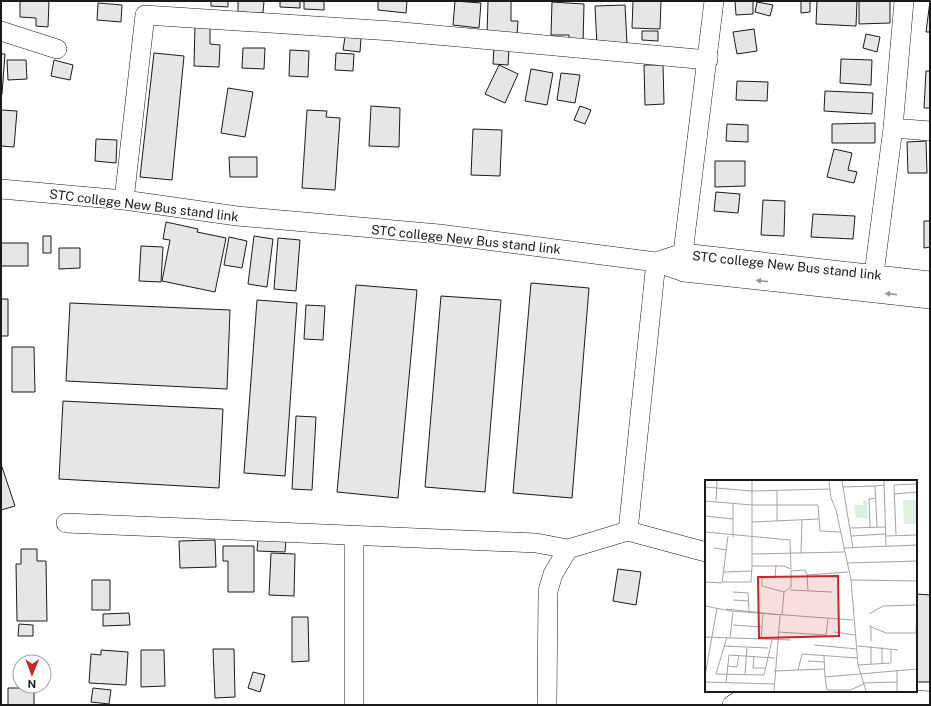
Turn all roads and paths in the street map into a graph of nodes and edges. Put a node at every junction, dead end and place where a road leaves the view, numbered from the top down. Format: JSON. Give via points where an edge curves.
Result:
{"nodes":[{"id":1,"x":714,"y":1,"type":"edge"},
{"id":2,"x":904,"y":1,"type":"edge"},
{"id":3,"x":1,"y":30,"type":"edge"},
{"id":4,"x":57,"y":50,"type":"dead end"},
{"id":5,"x":708,"y":60,"type":"junction"},
{"id":6,"x":893,"y":128,"type":"junction"},
{"id":7,"x":930,"y":131,"type":"edge"},
{"id":8,"x":1,"y":189,"type":"edge"},
{"id":9,"x":124,"y":200,"type":"junction"},
{"id":10,"x":683,"y":253,"type":"junction"},
{"id":11,"x":656,"y":262,"type":"junction"},
{"id":12,"x":874,"y":274,"type":"junction"},
{"id":13,"x":930,"y":281,"type":"edge"},
{"id":14,"x":930,"y":299,"type":"edge"},
{"id":15,"x":66,"y":523,"type":"dead end"},
{"id":16,"x":628,"y":531,"type":"junction"},
{"id":17,"x":354,"y":535,"type":"junction"},
{"id":18,"x":568,"y":549,"type":"junction"},
{"id":19,"x":705,"y":552,"type":"edge"},
{"id":20,"x":883,"y":694,"type":"edge"},
{"id":21,"x":930,"y":701,"type":"edge"},
{"id":22,"x":354,"y":705,"type":"edge"},
{"id":23,"x":547,"y":705,"type":"edge"},
{"id":24,"x":732,"y":705,"type":"edge"}],
"edges":[{"from":1,"to":5,"type":"street"},
{"from":2,"to":6,"type":"street"},
{"from":3,"to":4,"type":"street"},
{"from":5,"to":9,"type":"street","via":[[392,31],[145,15]]},
{"from":5,"to":10,"type":"street"},
{"from":6,"to":7,"type":"street"},
{"from":6,"to":12,"type":"street"},
{"from":8,"to":9,"type":"street","name":"STC college New Bus stand link"},
{"from":9,"to":11,"type":"street","name":"STC college New Bus stand link","via":[[237,216],[439,234]]},
{"from":10,"to":11,"type":"street","name":"STC college New Bus stand link"},
{"from":10,"to":12,"type":"street","name":"STC college New Bus stand link"},
{"from":14,"to":11,"type":"street","one_way":true,"via":[[684,272]]},
{"from":11,"to":16,"type":"street"},
{"from":12,"to":13,"type":"street","name":"STC college New Bus stand link"},
{"from":15,"to":17,"type":"street"},
{"from":16,"to":18,"type":"street"},
{"from":16,"to":19,"type":"street"},
{"from":17,"to":18,"type":"street","via":[[536,543]]},
{"from":17,"to":22,"type":"street"},
{"from":18,"to":23,"type":"street","via":[[553,574],[548,591]]},
{"from":20,"to":21,"type":"street"},
{"from":20,"to":24,"type":"street","via":[[808,699],[745,697]]}]}
